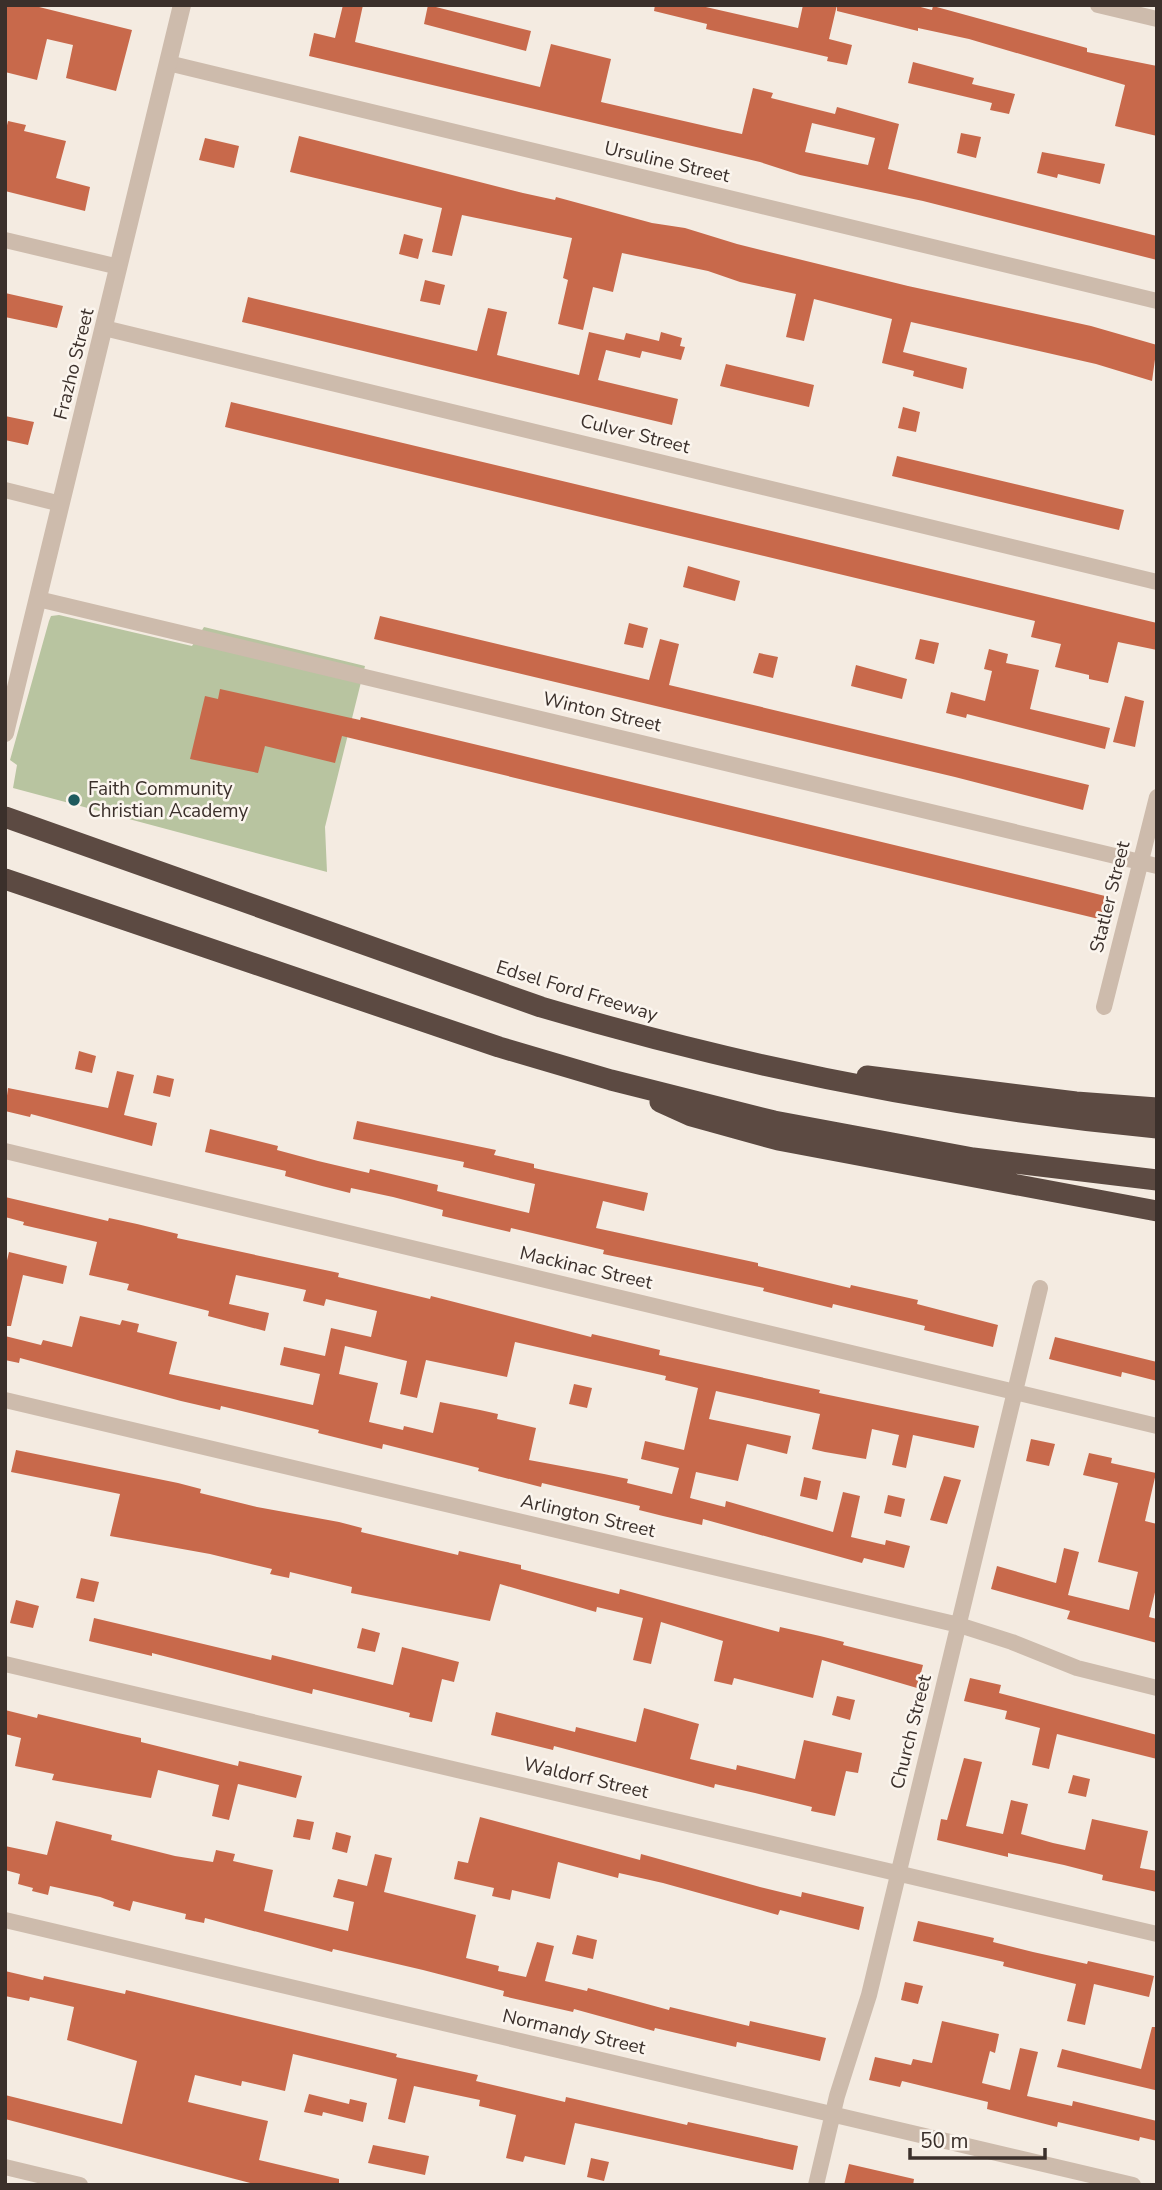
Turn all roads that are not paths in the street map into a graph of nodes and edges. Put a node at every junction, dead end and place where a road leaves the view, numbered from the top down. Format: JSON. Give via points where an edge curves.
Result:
{"nodes":[{"id":1,"x":182,"y":5,"type":"edge"},
{"id":2,"x":1098,"y":5,"type":"edge"},
{"id":3,"x":1157,"y":19,"type":"edge"},
{"id":4,"x":168,"y":63,"type":"junction"},
{"id":5,"x":5,"y":240,"type":"edge"},
{"id":6,"x":118,"y":267,"type":"junction"},
{"id":7,"x":1157,"y":301,"type":"edge"},
{"id":8,"x":104,"y":328,"type":"junction"},
{"id":9,"x":5,"y":490,"type":"edge"},
{"id":10,"x":61,"y":504,"type":"junction"},
{"id":11,"x":1157,"y":582,"type":"edge"},
{"id":12,"x":38,"y":598,"type":"junction"},
{"id":13,"x":5,"y":733,"type":"edge"},
{"id":14,"x":1157,"y":797,"type":"edge"},
{"id":15,"x":5,"y":817,"type":"edge"},
{"id":16,"x":1149,"y":864,"type":"edge"},
{"id":17,"x":5,"y":879,"type":"edge"},
{"id":18,"x":1104,"y":1007,"type":"dead end"},
{"id":19,"x":774,"y":1069,"type":"junction"},
{"id":20,"x":611,"y":1080,"type":"junction"},
{"id":21,"x":1157,"y":1108,"type":"edge"},
{"id":22,"x":1157,"y":1128,"type":"edge"},
{"id":23,"x":5,"y":1151,"type":"edge"},
{"id":24,"x":1157,"y":1180,"type":"edge"},
{"id":25,"x":1157,"y":1210,"type":"edge"},
{"id":26,"x":1040,"y":1287,"type":"dead end"},
{"id":27,"x":1014,"y":1392,"type":"junction"},
{"id":28,"x":5,"y":1400,"type":"edge"},
{"id":29,"x":1157,"y":1426,"type":"edge"},
{"id":30,"x":959,"y":1625,"type":"junction"},
{"id":31,"x":5,"y":1664,"type":"edge"},
{"id":32,"x":1157,"y":1688,"type":"edge"},
{"id":33,"x":899,"y":1872,"type":"junction"},
{"id":34,"x":5,"y":1920,"type":"edge"},
{"id":35,"x":1157,"y":1934,"type":"edge"},
{"id":36,"x":833,"y":2114,"type":"junction"},
{"id":37,"x":5,"y":2167,"type":"edge"},
{"id":38,"x":80,"y":2185,"type":"edge"},
{"id":39,"x":816,"y":2185,"type":"edge"},
{"id":40,"x":1133,"y":2185,"type":"edge"}],
"edges":[{"from":1,"to":4,"type":"street","name":"Frazho Street"},
{"from":2,"to":3,"type":"street"},
{"from":4,"to":6,"type":"street","name":"Frazho Street"},
{"from":4,"to":7,"type":"street","name":"Ursuline Street"},
{"from":5,"to":6,"type":"street"},
{"from":6,"to":8,"type":"street","name":"Frazho Street"},
{"from":8,"to":10,"type":"street","name":"Frazho Street"},
{"from":8,"to":11,"type":"street","name":"Culver Street"},
{"from":9,"to":10,"type":"street"},
{"from":10,"to":12,"type":"street","name":"Frazho Street"},
{"from":12,"to":13,"type":"street","name":"Frazho Street"},
{"from":12,"to":16,"type":"street","name":"Winton Street"},
{"from":14,"to":16,"type":"street","name":"Statler Street"},
{"from":15,"to":19,"type":"highway","name":"Edsel Ford Freeway","via":[[541,1007]]},
{"from":16,"to":18,"type":"street","name":"Statler Street"},
{"from":17,"to":20,"type":"highway","via":[[433,1026]]},
{"from":19,"to":21,"type":"highway","via":[[912,1079],[1076,1102]]},
{"from":19,"to":22,"type":"highway","name":"Edsel Ford Freeway","via":[[1048,1118]]},
{"from":20,"to":24,"type":"highway","via":[[774,1121],[973,1158]]},
{"from":20,"to":25,"type":"highway","via":[[691,1116],[778,1140]]},
{"from":23,"to":27,"type":"street","name":"Mackinac Street"},
{"from":26,"to":27,"type":"street","name":"Church Street"},
{"from":27,"to":29,"type":"street","name":"Mackinac Street"},
{"from":27,"to":30,"type":"street","name":"Church Street"},
{"from":28,"to":30,"type":"street","name":"Arlington Street"},
{"from":30,"to":32,"type":"street","name":"Arlington Street","via":[[1077,1668]]},
{"from":30,"to":33,"type":"street","name":"Church Street"},
{"from":31,"to":33,"type":"street","name":"Waldorf Street"},
{"from":33,"to":35,"type":"street","name":"Waldorf Street"},
{"from":33,"to":36,"type":"street","name":"Church Street"},
{"from":34,"to":36,"type":"street","name":"Normandy Street"},
{"from":36,"to":39,"type":"street","name":"Church Street"},
{"from":36,"to":40,"type":"street","name":"Normandy Street"},
{"from":37,"to":38,"type":"street"}]}
